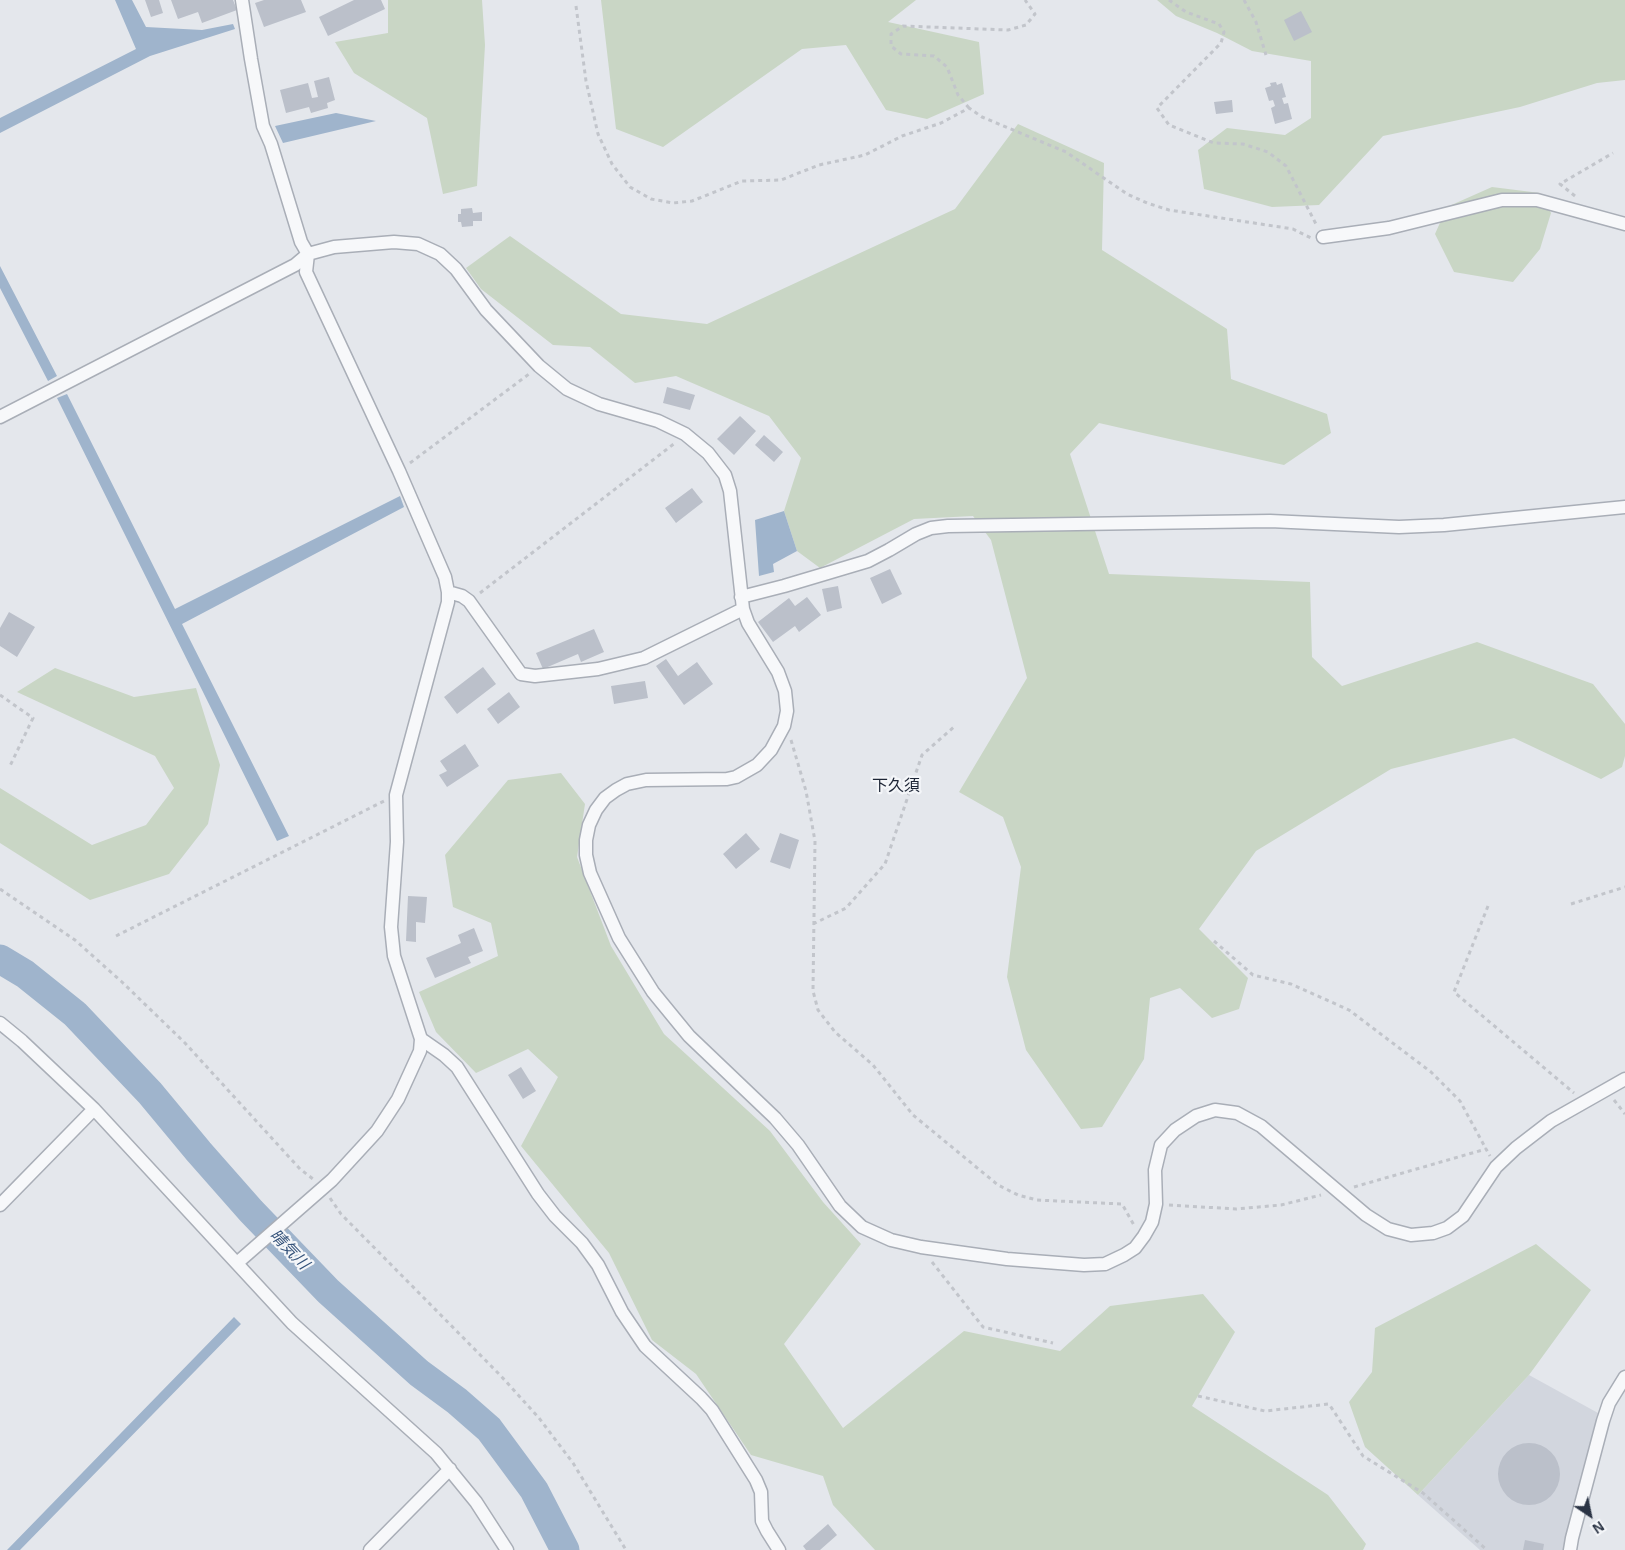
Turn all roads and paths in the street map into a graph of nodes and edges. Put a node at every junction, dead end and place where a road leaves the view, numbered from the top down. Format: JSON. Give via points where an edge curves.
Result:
{"nodes":[{"id":1,"x":242,"y":0,"type":"edge"},
{"id":2,"x":1025,"y":0,"type":"edge"},
{"id":3,"x":1169,"y":0,"type":"edge"},
{"id":4,"x":1244,"y":0,"type":"edge"},
{"id":5,"x":576,"y":6,"type":"dead end"},
{"id":6,"x":1266,"y":55,"type":"dead end"},
{"id":7,"x":969,"y":108,"type":"junction"},
{"id":8,"x":1613,"y":153,"type":"dead end"},
{"id":9,"x":1589,"y":214,"type":"junction"},
{"id":10,"x":1625,"y":224,"type":"edge"},
{"id":11,"x":1323,"y":237,"type":"junction"},
{"id":12,"x":308,"y":254,"type":"junction"},
{"id":13,"x":539,"y":366,"type":"junction"},
{"id":14,"x":0,"y":417,"type":"edge"},
{"id":15,"x":685,"y":434,"type":"junction"},
{"id":16,"x":399,"y":471,"type":"junction"},
{"id":17,"x":1625,"y":507,"type":"edge"},
{"id":18,"x":448,"y":592,"type":"junction"},
{"id":19,"x":469,"y":601,"type":"junction"},
{"id":20,"x":742,"y":603,"type":"junction"},
{"id":21,"x":0,"y":695,"type":"edge"},
{"id":22,"x":784,"y":726,"type":"junction"},
{"id":23,"x":955,"y":726,"type":"dead end"},
{"id":24,"x":9,"y":768,"type":"dead end"},
{"id":25,"x":396,"y":795,"type":"junction"},
{"id":26,"x":1625,"y":887,"type":"edge"},
{"id":27,"x":0,"y":889,"type":"edge"},
{"id":28,"x":1572,"y":904,"type":"dead end"},
{"id":29,"x":1488,"y":906,"type":"dead end"},
{"id":30,"x":814,"y":924,"type":"junction"},
{"id":31,"x":116,"y":936,"type":"dead end"},
{"id":32,"x":1214,"y":941,"type":"dead end"},
{"id":33,"x":0,"y":1023,"type":"edge"},
{"id":34,"x":421,"y":1039,"type":"junction"},
{"id":35,"x":1625,"y":1079,"type":"edge"},
{"id":36,"x":1584,"y":1102,"type":"junction"},
{"id":37,"x":94,"y":1109,"type":"junction"},
{"id":38,"x":1486,"y":1149,"type":"dead end"},
{"id":39,"x":322,"y":1187,"type":"junction"},
{"id":40,"x":0,"y":1205,"type":"edge"},
{"id":41,"x":1144,"y":1236,"type":"junction"},
{"id":42,"x":921,"y":1247,"type":"junction"},
{"id":43,"x":237,"y":1263,"type":"junction"},
{"id":44,"x":1053,"y":1342,"type":"dead end"},
{"id":45,"x":1625,"y":1377,"type":"edge"},
{"id":46,"x":1198,"y":1396,"type":"dead end"},
{"id":47,"x":450,"y":1469,"type":"junction"},
{"id":48,"x":370,"y":1550,"type":"edge"},
{"id":49,"x":507,"y":1550,"type":"edge"},
{"id":50,"x":626,"y":1550,"type":"edge"},
{"id":51,"x":779,"y":1550,"type":"edge"},
{"id":52,"x":1487,"y":1550,"type":"edge"},
{"id":53,"x":1570,"y":1550,"type":"edge"}],
"edges":[{"from":1,"to":12,"type":"street","via":[[263,126],[301,242]]},
{"from":2,"to":7,"type":"path","via":[[1035,14],[1026,25],[1008,30],[903,26],[891,34],[891,46],[901,54],[934,56],[947,67],[958,95]]},
{"from":3,"to":11,"type":"path","via":[[1186,12],[1218,24],[1224,32],[1221,43],[1157,108],[1169,125],[1214,143],[1243,144],[1268,152],[1286,166]]},
{"from":4,"to":6,"type":"path","via":[[1256,22]]},
{"from":5,"to":7,"type":"path","via":[[586,81],[598,134],[612,164],[630,187],[651,199],[674,203],[692,201],[742,181],[782,180],[819,165],[865,155]]},
{"from":7,"to":11,"type":"path","via":[[982,117],[1066,152],[1127,194],[1147,203],[1169,210],[1293,229],[1313,239]]},
{"from":8,"to":9,"type":"path","via":[[1560,184],[1579,199]]},
{"from":9,"to":10,"type":"street"},
{"from":9,"to":11,"type":"street","via":[[1537,200],[1502,200],[1388,228]]},
{"from":12,"to":13,"type":"street","via":[[334,247],[394,242],[418,244],[440,254],[456,269],[486,310]]},
{"from":12,"to":14,"type":"street","via":[[295,265]]},
{"from":12,"to":16,"type":"street","via":[[306,272]]},
{"from":13,"to":15,"type":"street","via":[[567,389],[599,404],[658,421]]},
{"from":13,"to":16,"type":"path"},
{"from":15,"to":19,"type":"path"},
{"from":15,"to":20,"type":"street","via":[[708,452],[725,475],[730,491]]},
{"from":16,"to":18,"type":"street","via":[[445,577]]},
{"from":17,"to":20,"type":"street","via":[[1399,527],[1270,521],[948,526],[916,534],[868,561],[784,586]]},
{"from":18,"to":19,"type":"street"},
{"from":18,"to":25,"type":"street"},
{"from":19,"to":20,"type":"street","via":[[521,674],[535,676],[598,669],[644,658]]},
{"from":20,"to":22,"type":"street","via":[[748,623],[786,691],[788,711]]},
{"from":21,"to":24,"type":"path","via":[[34,718]]},
{"from":22,"to":30,"type":"path","via":[[792,741],[806,791],[815,841]]},
{"from":22,"to":42,"type":"street","via":[[771,750],[757,765],[736,777],[646,780],[627,784],[605,798],[589,825],[586,855],[590,873],[619,938],[653,992],[689,1036],[775,1118],[840,1206],[862,1227],[891,1240]]},
{"from":23,"to":30,"type":"path","via":[[922,755],[885,864],[846,908]]},
{"from":25,"to":31,"type":"path"},
{"from":25,"to":34,"type":"street","via":[[397,842],[391,927],[394,956]]},
{"from":26,"to":28,"type":"path"},
{"from":27,"to":39,"type":"path","via":[[75,940],[122,982],[185,1043],[300,1169]]},
{"from":29,"to":36,"type":"path","via":[[1454,992]]},
{"from":30,"to":41,"type":"path","via":[[813,991],[818,1010],[835,1032],[873,1065],[914,1115],[998,1185],[1037,1200],[1122,1204]]},
{"from":32,"to":38,"type":"path","via":[[1253,974],[1291,984],[1348,1010],[1431,1072],[1460,1101]]},
{"from":33,"to":37,"type":"street"},
{"from":34,"to":39,"type":"street","via":[[420,1052],[398,1099],[377,1131]]},
{"from":34,"to":51,"type":"street","via":[[457,1067],[538,1194],[598,1265],[622,1312],[645,1346],[712,1410],[756,1480],[761,1492],[762,1521]]},
{"from":35,"to":36,"type":"street"},
{"from":36,"to":41,"type":"street","via":[[1551,1121],[1516,1148],[1496,1167],[1463,1216],[1447,1228],[1411,1235],[1388,1229],[1366,1215],[1261,1126],[1237,1113],[1215,1110],[1196,1116],[1175,1130],[1161,1145],[1155,1170],[1156,1204],[1152,1222]]},
{"from":37,"to":40,"type":"street"},
{"from":37,"to":43,"type":"street"},
{"from":39,"to":43,"type":"street"},
{"from":39,"to":50,"type":"path","via":[[340,1214],[539,1418],[573,1463]]},
{"from":41,"to":42,"type":"street","via":[[1124,1256],[1105,1264],[1007,1259]]},
{"from":42,"to":44,"type":"path","via":[[983,1326]]},
{"from":43,"to":47,"type":"street","via":[[292,1323]]},
{"from":45,"to":53,"type":"street","via":[[1609,1403],[1603,1421]]},
{"from":46,"to":52,"type":"path","via":[[1265,1411],[1329,1404],[1364,1456],[1423,1493]]},
{"from":47,"to":48,"type":"street"},
{"from":47,"to":49,"type":"street"}]}
